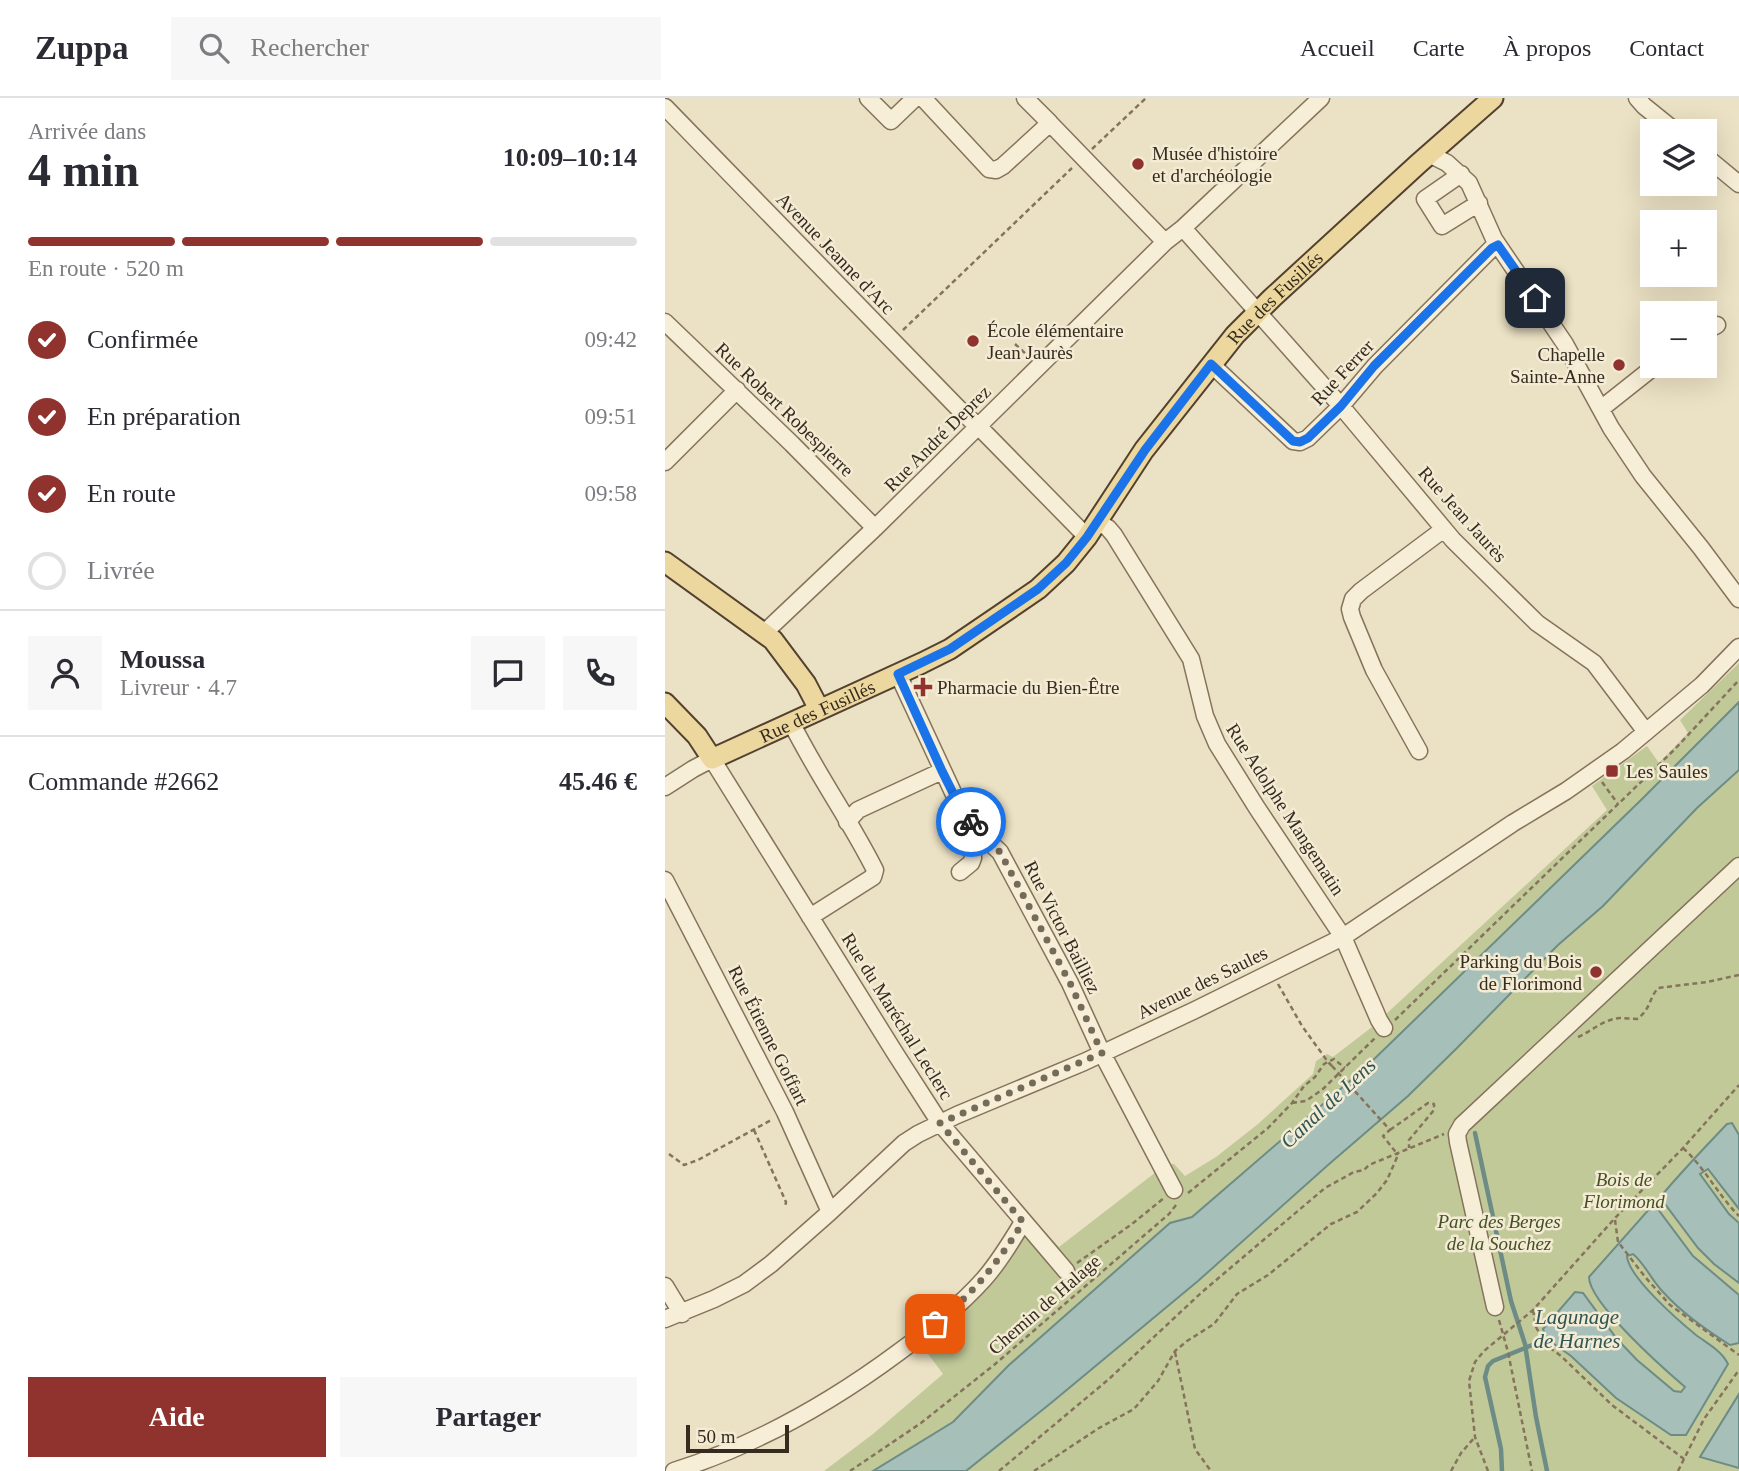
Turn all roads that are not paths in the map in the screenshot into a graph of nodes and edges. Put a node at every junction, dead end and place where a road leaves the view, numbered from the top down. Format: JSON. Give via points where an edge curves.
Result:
{"nodes":[{"id":1,"x":672,"y":98,"type":"edge"},
{"id":2,"x":868,"y":98,"type":"edge"},
{"id":3,"x":915,"y":98,"type":"edge"},
{"id":4,"x":923,"y":98,"type":"edge"},
{"id":5,"x":1025,"y":98,"type":"edge"},
{"id":6,"x":1321,"y":98,"type":"edge"},
{"id":7,"x":1493,"y":98,"type":"edge"},
{"id":8,"x":1641,"y":102,"type":"edge"},
{"id":9,"x":665,"y":107,"type":"edge"},
{"id":10,"x":1046,"y":119,"type":"junction"},
{"id":11,"x":1661,"y":119,"type":"edge"},
{"id":12,"x":1429,"y":154,"type":"junction"},
{"id":13,"x":1717,"y":166,"type":"edge"},
{"id":14,"x":1461,"y":174,"type":"junction"},
{"id":15,"x":1739,"y":184,"type":"edge"},
{"id":16,"x":1479,"y":203,"type":"junction"},
{"id":17,"x":1183,"y":228,"type":"junction"},
{"id":18,"x":1165,"y":242,"type":"junction"},
{"id":19,"x":1498,"y":245,"type":"junction"},
{"id":20,"x":1259,"y":312,"type":"junction"},
{"id":21,"x":665,"y":322,"type":"edge"},
{"id":22,"x":1211,"y":364,"type":"junction"},
{"id":23,"x":1640,"y":378,"type":"edge"},
{"id":24,"x":737,"y":390,"type":"junction"},
{"id":25,"x":1341,"y":406,"type":"junction"},
{"id":26,"x":1602,"y":408,"type":"junction"},
{"id":27,"x":978,"y":427,"type":"junction"},
{"id":28,"x":665,"y":462,"type":"edge"},
{"id":29,"x":875,"y":528,"type":"junction"},
{"id":30,"x":1444,"y":528,"type":"junction"},
{"id":31,"x":1092,"y":529,"type":"junction"},
{"id":32,"x":665,"y":562,"type":"edge"},
{"id":33,"x":1739,"y":599,"type":"edge"},
{"id":34,"x":764,"y":633,"type":"junction"},
{"id":35,"x":1739,"y":647,"type":"edge"},
{"id":36,"x":898,"y":674,"type":"junction"},
{"id":37,"x":665,"y":703,"type":"edge"},
{"id":38,"x":820,"y":709,"type":"junction"},
{"id":39,"x":790,"y":722,"type":"junction"},
{"id":40,"x":1646,"y":732,"type":"junction"},
{"id":41,"x":1419,"y":751,"type":"dead end"},
{"id":42,"x":712,"y":759,"type":"junction"},
{"id":43,"x":942,"y":771,"type":"junction"},
{"id":44,"x":665,"y":787,"type":"edge"},
{"id":45,"x":848,"y":822,"type":"junction"},
{"id":46,"x":975,"y":829,"type":"junction"},
{"id":47,"x":1739,"y":866,"type":"edge"},
{"id":48,"x":960,"y":872,"type":"dead end"},
{"id":49,"x":665,"y":880,"type":"edge"},
{"id":50,"x":810,"y":917,"type":"junction"},
{"id":51,"x":1343,"y":937,"type":"junction"},
{"id":52,"x":1384,"y":1028,"type":"road end"},
{"id":53,"x":1102,"y":1053,"type":"junction"},
{"id":54,"x":940,"y":1123,"type":"junction"},
{"id":55,"x":1177,"y":1195,"type":"road end"},
{"id":56,"x":830,"y":1212,"type":"junction"},
{"id":57,"x":1023,"y":1222,"type":"junction"},
{"id":58,"x":1066,"y":1272,"type":"road end"},
{"id":59,"x":665,"y":1286,"type":"edge"},
{"id":60,"x":1495,"y":1307,"type":"road end"},
{"id":61,"x":681,"y":1314,"type":"junction"},
{"id":62,"x":665,"y":1319,"type":"edge"},
{"id":63,"x":674,"y":1471,"type":"edge"}],
"edges":[{"from":1,"to":9,"type":"street"},
{"from":2,"to":3,"type":"street","via":[[891,121]]},
{"from":4,"to":10,"type":"street","via":[[989,169],[1003,166]]},
{"from":5,"to":10,"type":"street"},
{"from":6,"to":17,"type":"street","name":"Rue André Deprez"},
{"from":7,"to":12,"type":"main road","name":"Rue des Fusillés"},
{"from":8,"to":11,"type":"street"},
{"from":9,"to":27,"type":"street","name":"Avenue Jeanne d'Arc"},
{"from":10,"to":18,"type":"street"},
{"from":12,"to":14,"type":"street"},
{"from":12,"to":20,"type":"main road","name":"Rue des Fusillés"},
{"from":13,"to":15,"type":"street"},
{"from":14,"to":16,"type":"street"},
{"from":14,"to":16,"type":"street","via":[[1425,199],[1441,226]]},
{"from":16,"to":19,"type":"street"},
{"from":17,"to":18,"type":"street","name":"Rue André Deprez"},
{"from":17,"to":20,"type":"street","name":"Rue Jean Jaurès"},
{"from":18,"to":27,"type":"street","name":"Rue André Deprez"},
{"from":19,"to":25,"type":"street","name":"Rue Ferrer","via":[[1374,366]]},
{"from":19,"to":26,"type":"street"},
{"from":20,"to":22,"type":"main road","name":"Rue des Fusillés"},
{"from":20,"to":25,"type":"street","name":"Rue Jean Jaurès"},
{"from":21,"to":24,"type":"street","name":"Rue Robert Robespierre"},
{"from":22,"to":25,"type":"street","name":"Rue Ferrer","via":[[1293,441],[1308,438]]},
{"from":22,"to":31,"type":"main road","name":"Rue des Fusillés"},
{"from":23,"to":26,"type":"street"},
{"from":24,"to":28,"type":"street"},
{"from":24,"to":29,"type":"street","name":"Rue Robert Robespierre"},
{"from":25,"to":30,"type":"street","name":"Rue Jean Jaurès"},
{"from":26,"to":33,"type":"street","via":[[1643,476]]},
{"from":27,"to":29,"type":"street","name":"Rue André Deprez"},
{"from":27,"to":31,"type":"street","name":"Avenue Jeanne d'Arc"},
{"from":29,"to":34,"type":"street","name":"Rue André Deprez"},
{"from":30,"to":40,"type":"street","name":"Rue Jean Jaurès","via":[[1537,623],[1594,663]]},
{"from":30,"to":41,"type":"street","via":[[1361,591],[1350,609],[1374,670]]},
{"from":31,"to":36,"type":"main road","name":"Rue des Fusillés","via":[[1038,589],[950,649]]},
{"from":31,"to":51,"type":"street","name":"Rue Adolphe Mangematin","via":[[1108,528],[1114,535],[1191,659],[1217,744]]},
{"from":32,"to":34,"type":"main road"},
{"from":34,"to":38,"type":"main road","via":[[782,650]]},
{"from":35,"to":40,"type":"street","name":"Avenue des Saules"},
{"from":36,"to":38,"type":"main road","name":"Rue des Fusillés"},
{"from":36,"to":43,"type":"street","name":"Rue Victor Bailliez"},
{"from":37,"to":42,"type":"main road"},
{"from":38,"to":39,"type":"main road","name":"Rue des Fusillés"},
{"from":39,"to":42,"type":"main road","name":"Rue des Fusillés"},
{"from":39,"to":45,"type":"street"},
{"from":40,"to":51,"type":"street","name":"Avenue des Saules","via":[[1592,773]]},
{"from":42,"to":44,"type":"street","name":"Rue des Fusillés"},
{"from":42,"to":50,"type":"street","name":"Rue du Maréchal Leclerc"},
{"from":43,"to":45,"type":"street","via":[[858,810]]},
{"from":43,"to":46,"type":"street","name":"Rue Victor Bailliez"},
{"from":45,"to":50,"type":"street","via":[[875,870],[873,877]]},
{"from":46,"to":48,"type":"street","via":[[974,858]]},
{"from":46,"to":53,"type":"street","name":"Rue Victor Bailliez","via":[[1000,852]]},
{"from":47,"to":60,"type":"street","via":[[1457,1134]]},
{"from":49,"to":56,"type":"street","name":"Rue Étienne Goffart","via":[[785,1112]]},
{"from":50,"to":54,"type":"street","name":"Rue du Maréchal Leclerc"},
{"from":51,"to":52,"type":"street","name":"Rue Adolphe Mangematin"},
{"from":51,"to":53,"type":"street","name":"Avenue des Saules"},
{"from":53,"to":54,"type":"street","name":"Avenue des Saules"},
{"from":53,"to":55,"type":"street","name":"Rue Victor Bailliez"},
{"from":54,"to":56,"type":"street","name":"Avenue des Saules","via":[[904,1143]]},
{"from":54,"to":57,"type":"street","name":"Rue du Maréchal Leclerc"},
{"from":56,"to":61,"type":"street","name":"Avenue des Saules","via":[[744,1284]]},
{"from":57,"to":58,"type":"street","name":"Rue du Maréchal Leclerc"},
{"from":57,"to":63,"type":"street","via":[[972,1292],[860,1381],[786,1425]]},
{"from":59,"to":61,"type":"street"},
{"from":61,"to":62,"type":"street","name":"Avenue des Saules"}]}
